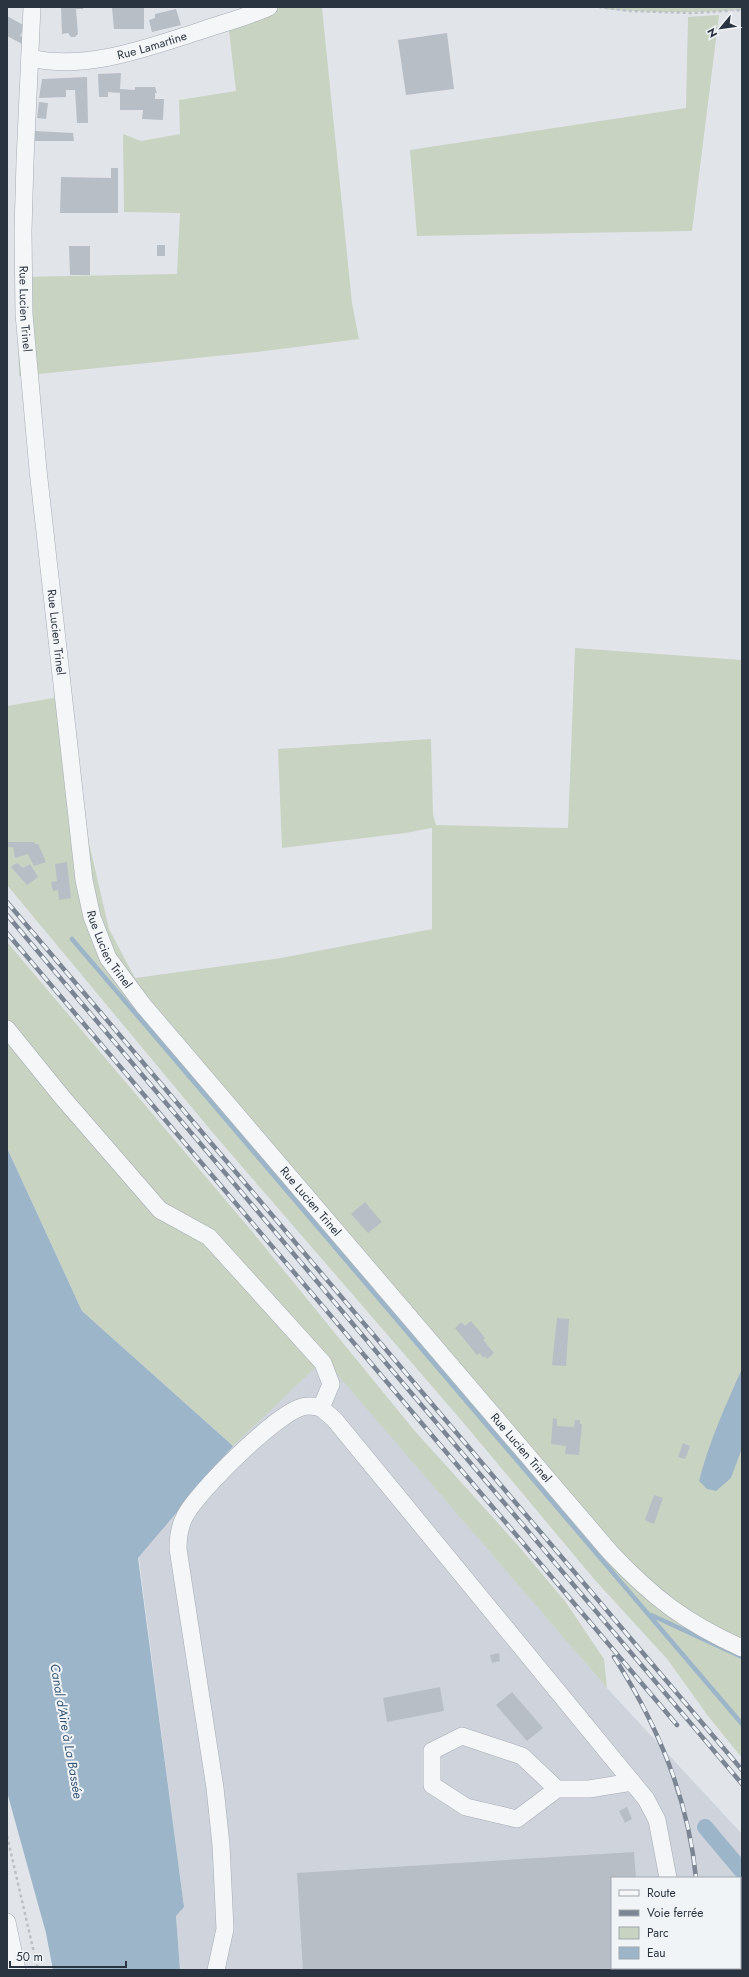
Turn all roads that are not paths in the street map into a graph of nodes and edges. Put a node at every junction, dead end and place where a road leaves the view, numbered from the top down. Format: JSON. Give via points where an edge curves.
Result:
{"nodes":[{"id":1,"x":32,"y":7,"type":"edge"},
{"id":2,"x":269,"y":7,"type":"edge"},
{"id":3,"x":30,"y":58,"type":"junction"},
{"id":4,"x":7,"y":1029,"type":"edge"},
{"id":5,"x":320,"y":1408,"type":"junction"},
{"id":6,"x":742,"y":1648,"type":"edge"},
{"id":7,"x":632,"y":1782,"type":"junction"},
{"id":8,"x":557,"y":1789,"type":"junction"},
{"id":9,"x":668,"y":1877,"type":"edge"},
{"id":10,"x":7,"y":1922,"type":"edge"},
{"id":11,"x":17,"y":1970,"type":"edge"},
{"id":12,"x":216,"y":1970,"type":"edge"}],
"edges":[{"from":1,"to":3,"type":"street","name":"Rue Lucien Trinel"},
{"from":2,"to":3,"type":"street","name":"Rue Lamartine","via":[[109,58],[47,62]]},
{"from":3,"to":6,"type":"street","name":"Rue Lucien Trinel","via":[[24,161],[24,314],[38,470],[84,880],[92,917],[108,958],[143,1006],[628,1572],[664,1604],[712,1635]]},
{"from":4,"to":5,"type":"street","via":[[160,1210],[209,1237],[323,1363],[331,1384]]},
{"from":5,"to":7,"type":"street","via":[[334,1420]]},
{"from":5,"to":12,"type":"street","via":[[303,1406],[293,1411],[246,1448],[194,1502],[184,1517],[178,1533],[178,1548],[215,1788],[221,1845],[225,1929]]},
{"from":7,"to":8,"type":"street","via":[[589,1789]]},
{"from":7,"to":9,"type":"street","via":[[646,1799],[657,1820]]},
{"from":8,"to":8,"type":"street","via":[[522,1756],[462,1736],[432,1750],[432,1784],[466,1808],[517,1819]]},
{"from":10,"to":11,"type":"street"}]}
